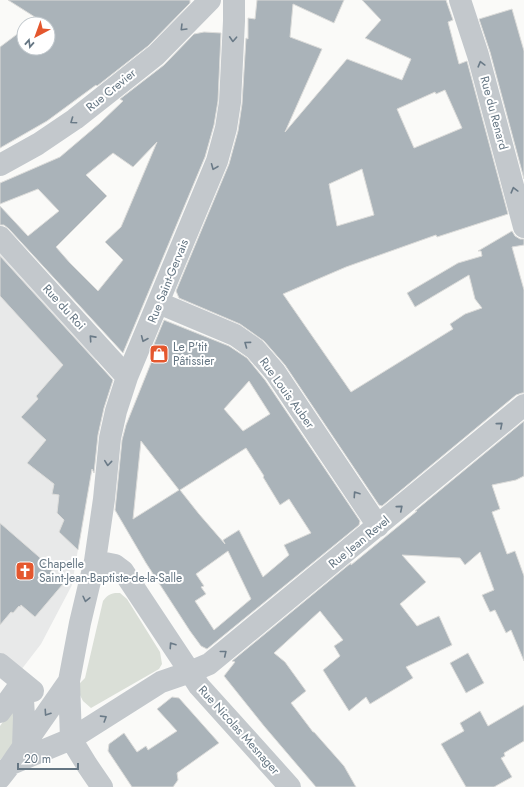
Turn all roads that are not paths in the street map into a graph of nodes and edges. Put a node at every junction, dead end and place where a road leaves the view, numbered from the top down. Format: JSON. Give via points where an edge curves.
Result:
{"nodes":[{"id":1,"x":210,"y":0,"type":"edge"},
{"id":2,"x":234,"y":0,"type":"edge"},
{"id":3,"x":460,"y":0,"type":"edge"},
{"id":4,"x":0,"y":165,"type":"edge"},
{"id":5,"x":524,"y":227,"type":"edge"},
{"id":6,"x":0,"y":237,"type":"edge"},
{"id":7,"x":159,"y":303,"type":"junction"},
{"id":8,"x":128,"y":377,"type":"junction"},
{"id":9,"x":524,"y":405,"type":"edge"},
{"id":10,"x":378,"y":526,"type":"junction"},
{"id":11,"x":96,"y":561,"type":"junction"},
{"id":12,"x":0,"y":664,"type":"edge"},
{"id":13,"x":190,"y":672,"type":"junction"},
{"id":14,"x":68,"y":681,"type":"junction"},
{"id":15,"x":29,"y":687,"type":"junction"},
{"id":16,"x":0,"y":712,"type":"edge"},
{"id":17,"x":71,"y":739,"type":"junction"},
{"id":18,"x":11,"y":763,"type":"edge"},
{"id":19,"x":102,"y":787,"type":"edge"},
{"id":20,"x":290,"y":787,"type":"edge"}],
"edges":[{"from":1,"to":4,"type":"street","name":"Rue Crevier","one_way":true,"via":[[156,55],[75,119]]},
{"from":2,"to":7,"type":"street","name":"Rue Saint-Gervais","one_way":true,"via":[[230,102],[226,128],[217,161]]},
{"from":5,"to":3,"type":"street","name":"Rue du Renard","one_way":true,"via":[[478,55]]},
{"from":8,"to":6,"type":"street","name":"Rue du Roi","one_way":true},
{"from":7,"to":8,"type":"street","name":"Rue Saint-Gervais","one_way":true},
{"from":10,"to":7,"type":"street","name":"Rue Louis Auber","one_way":true,"via":[[275,372],[255,349],[236,335]]},
{"from":8,"to":11,"type":"street","name":"Rue Saint-Gervais","one_way":true,"via":[[110,438]]},
{"from":10,"to":9,"type":"street","name":"Rue Jean Revel","one_way":true},
{"from":13,"to":10,"type":"street","name":"Rue Jean Revel","one_way":true,"via":[[210,664]]},
{"from":13,"to":11,"type":"street","name":"Rue Nicolas Mesnager","one_way":true,"via":[[123,571]]},
{"from":11,"to":14,"type":"street","name":"Rue Saint-Gervais","one_way":true},
{"from":12,"to":15,"type":"street"},
{"from":17,"to":13,"type":"street","name":"Rue Jean Revel","one_way":true,"via":[[161,682]]},
{"from":13,"to":20,"type":"street","name":"Rue Nicolas Mesnager"},
{"from":14,"to":17,"type":"street"},
{"from":14,"to":18,"type":"street","one_way":true},
{"from":15,"to":16,"type":"street"},
{"from":15,"to":18,"type":"street","via":[[24,717]]},
{"from":17,"to":18,"type":"street","name":"Rue Jean Revel"},
{"from":17,"to":19,"type":"street"}]}
